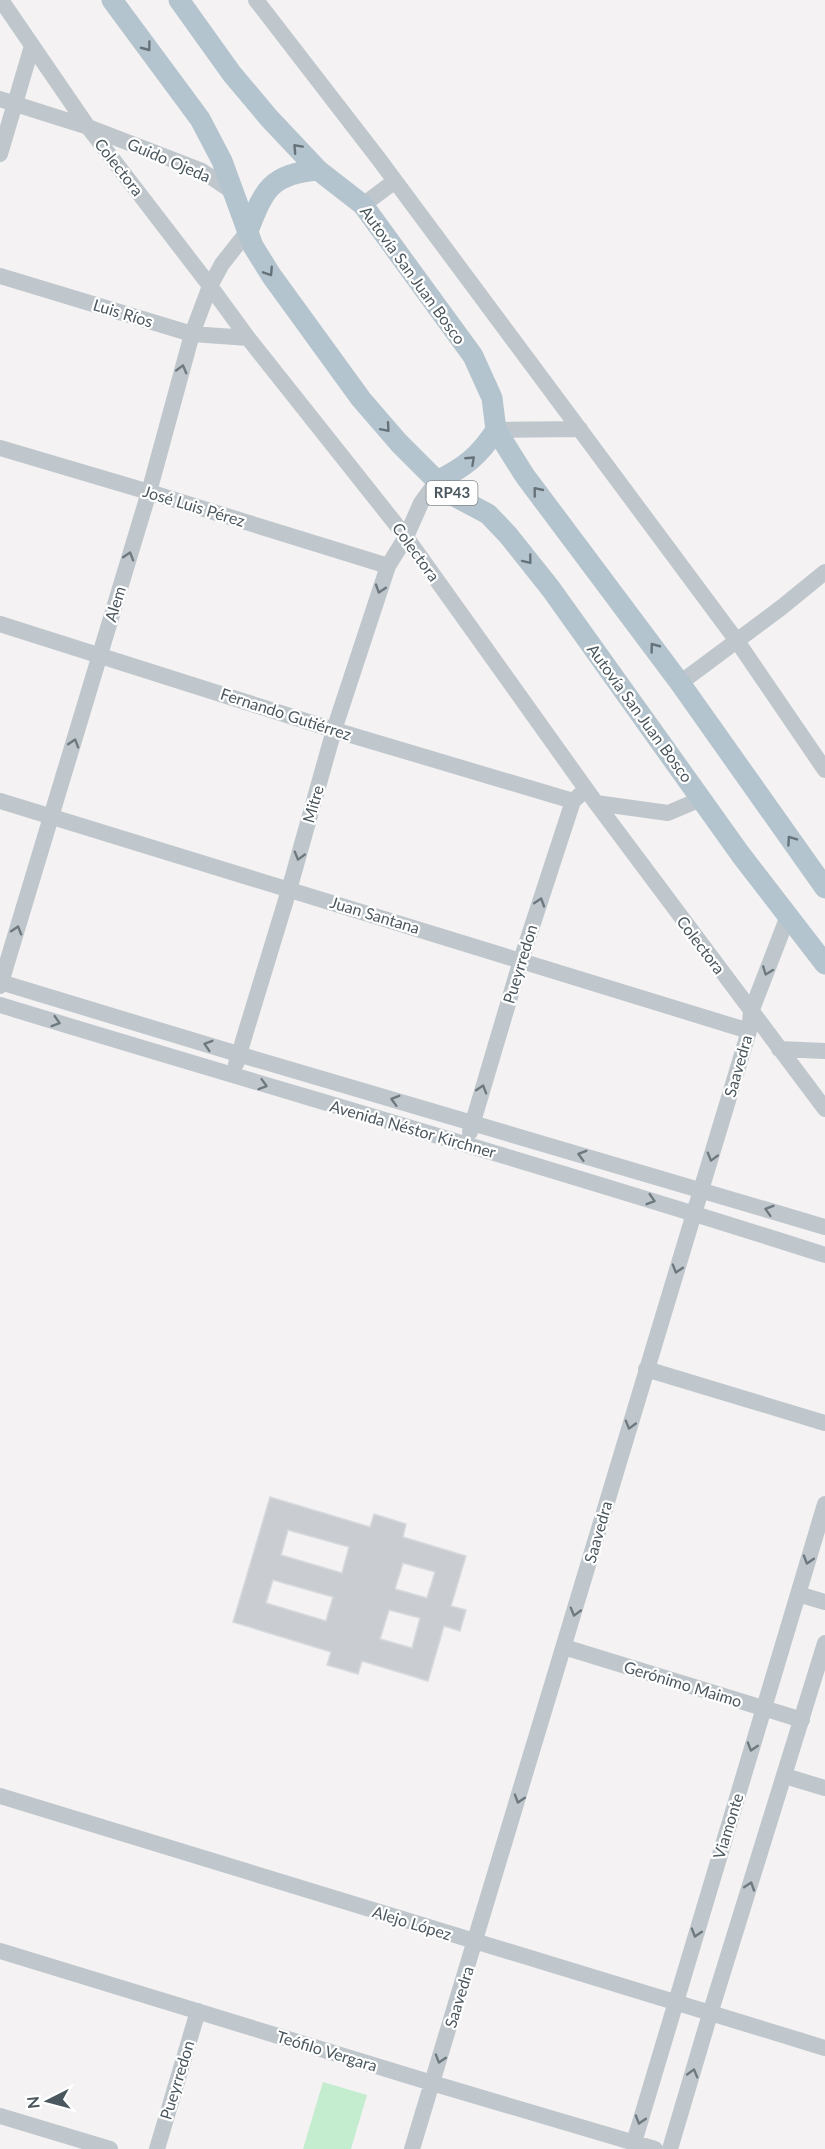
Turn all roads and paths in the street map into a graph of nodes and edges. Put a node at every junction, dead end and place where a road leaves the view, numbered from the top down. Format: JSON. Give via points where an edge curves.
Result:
{"nodes":[{"id":1,"x":1,"y":0,"type":"edge"},
{"id":2,"x":112,"y":0,"type":"edge"},
{"id":3,"x":179,"y":0,"type":"edge"},
{"id":4,"x":256,"y":0,"type":"edge"},
{"id":5,"x":32,"y":46,"type":"junction"},
{"id":6,"x":8,"y":101,"type":"edge"},
{"id":7,"x":88,"y":127,"type":"junction"},
{"id":8,"x":0,"y":154,"type":"edge"},
{"id":9,"x":318,"y":170,"type":"junction"},
{"id":10,"x":395,"y":181,"type":"junction"},
{"id":11,"x":233,"y":192,"type":"junction"},
{"id":12,"x":363,"y":205,"type":"junction"},
{"id":13,"x":248,"y":231,"type":"junction"},
{"id":14,"x":0,"y":276,"type":"edge"},
{"id":15,"x":210,"y":286,"type":"junction"},
{"id":16,"x":192,"y":334,"type":"junction"},
{"id":17,"x":248,"y":338,"type":"junction"},
{"id":18,"x":580,"y":429,"type":"junction"},
{"id":19,"x":496,"y":430,"type":"junction"},
{"id":20,"x":0,"y":448,"type":"edge"},
{"id":21,"x":437,"y":481,"type":"junction"},
{"id":22,"x":149,"y":492,"type":"junction"},
{"id":23,"x":406,"y":537,"type":"junction"},
{"id":24,"x":388,"y":566,"type":"junction"},
{"id":25,"x":825,"y":572,"type":"edge"},
{"id":26,"x":0,"y":624,"type":"edge"},
{"id":27,"x":737,"y":641,"type":"junction"},
{"id":28,"x":100,"y":655,"type":"junction"},
{"id":29,"x":680,"y":683,"type":"junction"},
{"id":30,"x":334,"y":730,"type":"junction"},
{"id":31,"x":825,"y":770,"type":"edge"},
{"id":32,"x":591,"y":797,"type":"junction"},
{"id":33,"x":701,"y":799,"type":"junction"},
{"id":34,"x":0,"y":801,"type":"edge"},
{"id":35,"x":573,"y":801,"type":"junction"},
{"id":36,"x":52,"y":817,"type":"junction"},
{"id":37,"x":825,"y":888,"type":"edge"},
{"id":38,"x":289,"y":890,"type":"junction"},
{"id":39,"x":788,"y":916,"type":"junction"},
{"id":40,"x":521,"y":960,"type":"junction"},
{"id":41,"x":825,"y":964,"type":"edge"},
{"id":42,"x":0,"y":983,"type":"edge"},
{"id":43,"x":0,"y":1005,"type":"edge"},
{"id":44,"x":751,"y":1012,"type":"junction"},
{"id":45,"x":749,"y":1031,"type":"junction"},
{"id":46,"x":779,"y":1049,"type":"junction"},
{"id":47,"x":825,"y":1051,"type":"edge"},
{"id":48,"x":238,"y":1054,"type":"junction"},
{"id":49,"x":233,"y":1077,"type":"junction"},
{"id":50,"x":825,"y":1108,"type":"edge"},
{"id":51,"x":472,"y":1123,"type":"junction"},
{"id":52,"x":468,"y":1145,"type":"junction"},
{"id":53,"x":702,"y":1190,"type":"junction"},
{"id":54,"x":695,"y":1213,"type":"junction"},
{"id":55,"x":825,"y":1227,"type":"edge"},
{"id":56,"x":825,"y":1255,"type":"edge"},
{"id":57,"x":646,"y":1369,"type":"junction"},
{"id":58,"x":825,"y":1423,"type":"edge"},
{"id":59,"x":825,"y":1504,"type":"edge"},
{"id":60,"x":798,"y":1594,"type":"junction"},
{"id":61,"x":825,"y":1602,"type":"edge"},
{"id":62,"x":825,"y":1643,"type":"edge"},
{"id":63,"x":564,"y":1647,"type":"junction"},
{"id":64,"x":764,"y":1709,"type":"junction"},
{"id":65,"x":802,"y":1720,"type":"junction"},
{"id":66,"x":785,"y":1776,"type":"junction"},
{"id":67,"x":825,"y":1788,"type":"edge"},
{"id":68,"x":0,"y":1796,"type":"edge"},
{"id":69,"x":475,"y":1942,"type":"junction"},
{"id":70,"x":0,"y":1951,"type":"edge"},
{"id":71,"x":675,"y":2003,"type":"junction"},
{"id":72,"x":198,"y":2011,"type":"junction"},
{"id":73,"x":710,"y":2014,"type":"junction"},
{"id":74,"x":825,"y":2048,"type":"edge"},
{"id":75,"x":432,"y":2084,"type":"junction"},
{"id":76,"x":0,"y":2116,"type":"edge"},
{"id":77,"x":633,"y":2146,"type":"edge"},
{"id":78,"x":110,"y":2149,"type":"edge"},
{"id":79,"x":157,"y":2149,"type":"edge"},
{"id":80,"x":412,"y":2149,"type":"edge"},
{"id":81,"x":655,"y":2149,"type":"edge"},
{"id":82,"x":670,"y":2149,"type":"edge"}],
"edges":[{"from":1,"to":5,"type":"street","name":"Colectora"},
{"from":2,"to":11,"type":"main road","name":"Autovía San Juan Bosco","number":"RP43","one_way":true,"via":[[200,119]]},
{"from":9,"to":3,"type":"main road","name":"Autovía San Juan Bosco","one_way":true,"via":[[232,74]]},
{"from":4,"to":10,"type":"street"},
{"from":5,"to":6,"type":"street"},
{"from":5,"to":7,"type":"street","name":"Colectora"},
{"from":6,"to":7,"type":"street","name":"Guido Ojeda"},
{"from":6,"to":8,"type":"street"},
{"from":7,"to":11,"type":"street","name":"Guido Ojeda","via":[[202,171]]},
{"from":7,"to":15,"type":"street","name":"Colectora"},
{"from":9,"to":12,"type":"main road","name":"Autovía San Juan Bosco"},
{"from":9,"to":13,"type":"main road","via":[[298,172],[271,185],[262,196]]},
{"from":10,"to":12,"type":"street"},
{"from":10,"to":18,"type":"street"},
{"from":11,"to":13,"type":"main road","name":"Autovía San Juan Bosco","number":"RP43"},
{"from":12,"to":19,"type":"main road","name":"Autovía San Juan Bosco","via":[[473,356],[492,398]]},
{"from":13,"to":15,"type":"street","name":"Alem"},
{"from":13,"to":21,"type":"main road","name":"Autovía San Juan Bosco","number":"RP43","one_way":true,"via":[[271,275],[361,399]]},
{"from":14,"to":16,"type":"street","name":"Luis Ríos"},
{"from":15,"to":16,"type":"street","name":"Alem"},
{"from":15,"to":17,"type":"street","name":"Colectora"},
{"from":16,"to":17,"type":"street","name":"Luis Ríos"},
{"from":22,"to":16,"type":"street","name":"Alem","one_way":true},
{"from":17,"to":23,"type":"street","name":"Colectora"},
{"from":18,"to":19,"type":"street"},
{"from":18,"to":27,"type":"street"},
{"from":21,"to":19,"type":"main road","number":"RP43","one_way":true,"via":[[462,469],[484,449]]},
{"from":29,"to":19,"type":"main road","name":"Autovía San Juan Bosco","one_way":true,"via":[[525,476]]},
{"from":20,"to":22,"type":"street","name":"José Luis Pérez"},
{"from":21,"to":23,"type":"street","name":"Mitre","via":[[421,503]]},
{"from":21,"to":33,"type":"main road","name":"Autovía San Juan Bosco","number":"RP43","one_way":true,"via":[[456,497],[488,514],[508,535]]},
{"from":22,"to":24,"type":"street","name":"José Luis Pérez"},
{"from":28,"to":22,"type":"street","name":"Alem","one_way":true},
{"from":23,"to":24,"type":"street","name":"Mitre"},
{"from":23,"to":32,"type":"street","name":"Colectora"},
{"from":24,"to":30,"type":"street","name":"Mitre","one_way":true},
{"from":25,"to":27,"type":"street"},
{"from":26,"to":28,"type":"street","name":"Fernando Gutiérrez"},
{"from":27,"to":29,"type":"street"},
{"from":27,"to":31,"type":"street"},
{"from":28,"to":30,"type":"street","name":"Fernando Gutiérrez"},
{"from":36,"to":28,"type":"street","name":"Alem","one_way":true},
{"from":37,"to":29,"type":"main road","name":"Autovía San Juan Bosco","one_way":true},
{"from":30,"to":35,"type":"street","name":"Fernando Gutiérrez"},
{"from":30,"to":38,"type":"street","name":"Mitre","one_way":true},
{"from":32,"to":33,"type":"street","via":[[668,813]]},
{"from":32,"to":35,"type":"street"},
{"from":32,"to":44,"type":"street","name":"Colectora"},
{"from":33,"to":39,"type":"main road","name":"Autovía San Juan Bosco","number":"RP43"},
{"from":34,"to":36,"type":"street","name":"Juan Santana"},
{"from":40,"to":35,"type":"street","name":"Pueyrredon","one_way":true},
{"from":36,"to":38,"type":"street","name":"Juan Santana"},
{"from":42,"to":36,"type":"street","name":"Alem","one_way":true},
{"from":38,"to":40,"type":"street","name":"Juan Santana"},
{"from":38,"to":48,"type":"street","name":"Mitre"},
{"from":39,"to":41,"type":"main road","name":"Autovía San Juan Bosco","number":"RP43"},
{"from":39,"to":44,"type":"street","name":"Saavedra","one_way":true},
{"from":40,"to":45,"type":"street","name":"Juan Santana"},
{"from":51,"to":40,"type":"street","name":"Pueyrredon","one_way":true},
{"from":48,"to":42,"type":"street","name":"Avenida Néstor Kirchner","one_way":true},
{"from":43,"to":49,"type":"street","name":"Avenida Néstor Kirchner","one_way":true},
{"from":44,"to":45,"type":"street","name":"Saavedra"},
{"from":44,"to":46,"type":"street","name":"Colectora"},
{"from":45,"to":53,"type":"street","name":"Saavedra","one_way":true},
{"from":46,"to":47,"type":"street"},
{"from":46,"to":50,"type":"street","name":"Colectora"},
{"from":48,"to":49,"type":"street","name":"Mitre"},
{"from":51,"to":48,"type":"street","name":"Avenida Néstor Kirchner","one_way":true},
{"from":49,"to":52,"type":"street","name":"Avenida Néstor Kirchner","one_way":true},
{"from":51,"to":52,"type":"street","name":"Pueyrredon"},
{"from":53,"to":51,"type":"street","name":"Avenida Néstor Kirchner","one_way":true},
{"from":52,"to":54,"type":"street","name":"Avenida Néstor Kirchner","one_way":true},
{"from":53,"to":54,"type":"street","name":"Saavedra"},
{"from":55,"to":53,"type":"street","name":"Avenida Néstor Kirchner","one_way":true},
{"from":54,"to":56,"type":"street","name":"Avenida Néstor Kirchner"},
{"from":54,"to":57,"type":"street","name":"Saavedra","one_way":true},
{"from":57,"to":58,"type":"street"},
{"from":57,"to":63,"type":"street","name":"Saavedra","one_way":true},
{"from":59,"to":60,"type":"street","name":"Viamonte","one_way":true},
{"from":60,"to":61,"type":"street"},
{"from":60,"to":64,"type":"street","name":"Viamonte"},
{"from":62,"to":65,"type":"street"},
{"from":63,"to":64,"type":"street","name":"Gerónimo Maimo"},
{"from":63,"to":69,"type":"street","name":"Saavedra","one_way":true},
{"from":64,"to":65,"type":"street","name":"Gerónimo Maimo"},
{"from":64,"to":71,"type":"street","name":"Viamonte","one_way":true},
{"from":65,"to":66,"type":"street"},
{"from":66,"to":67,"type":"street"},
{"from":73,"to":66,"type":"street","one_way":true},
{"from":68,"to":69,"type":"street","name":"Alejo López"},
{"from":69,"to":71,"type":"street","name":"Alejo López"},
{"from":69,"to":75,"type":"street","name":"Saavedra","one_way":true},
{"from":70,"to":72,"type":"street","name":"Teófilo Vergara"},
{"from":71,"to":73,"type":"street","name":"Alejo López"},
{"from":71,"to":77,"type":"street","name":"Viamonte","one_way":true},
{"from":72,"to":75,"type":"street","name":"Teófilo Vergara"},
{"from":72,"to":79,"type":"street","name":"Pueyrredon"},
{"from":73,"to":74,"type":"street","name":"Alejo López"},
{"from":82,"to":73,"type":"street","one_way":true},
{"from":75,"to":77,"type":"street","name":"Teófilo Vergara"},
{"from":75,"to":80,"type":"street","name":"Saavedra"},
{"from":76,"to":78,"type":"street"},
{"from":77,"to":81,"type":"street","name":"Teófilo Vergara"}]}
